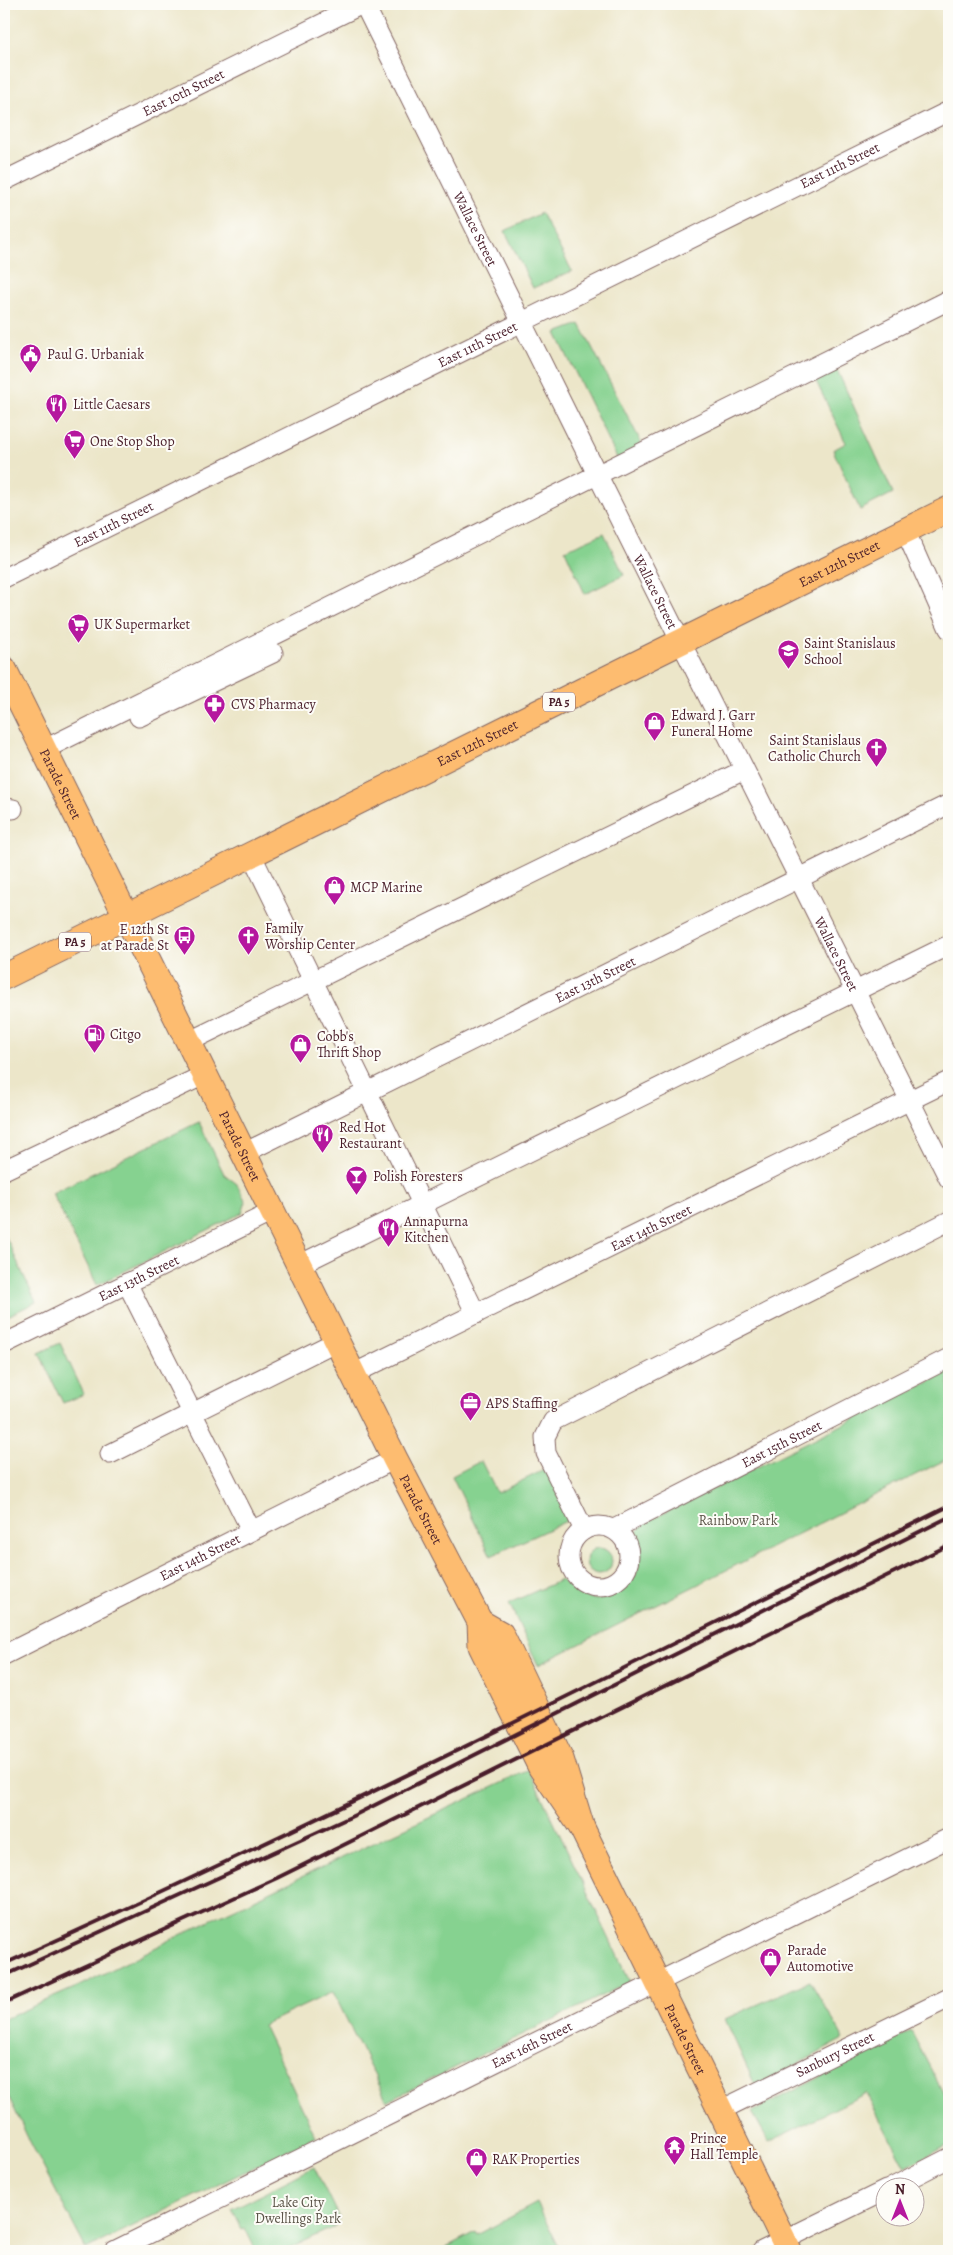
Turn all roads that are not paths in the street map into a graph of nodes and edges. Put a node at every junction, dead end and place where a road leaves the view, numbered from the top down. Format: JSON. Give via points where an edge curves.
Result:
{"nodes":[{"id":1,"x":363,"y":4,"type":"edge"},
{"id":2,"x":949,"y":111,"type":"edge"},
{"id":3,"x":4,"y":181,"type":"edge"},
{"id":4,"x":949,"y":300,"type":"edge"},
{"id":5,"x":521,"y":322,"type":"junction"},
{"id":6,"x":598,"y":476,"type":"junction"},
{"id":7,"x":949,"y":509,"type":"edge"},
{"id":8,"x":905,"y":530,"type":"junction"},
{"id":9,"x":4,"y":578,"type":"edge"},
{"id":10,"x":949,"y":628,"type":"edge"},
{"id":11,"x":680,"y":642,"type":"junction"},
{"id":12,"x":273,"y":653,"type":"dead end"},
{"id":13,"x":4,"y":669,"type":"edge"},
{"id":14,"x":114,"y":729,"type":"dead end"},
{"id":15,"x":42,"y":750,"type":"junction"},
{"id":16,"x":744,"y":770,"type":"junction"},
{"id":17,"x":949,"y":804,"type":"edge"},
{"id":18,"x":251,"y":854,"type":"junction"},
{"id":19,"x":800,"y":878,"type":"junction"},
{"id":20,"x":126,"y":916,"type":"junction"},
{"id":21,"x":949,"y":946,"type":"edge"},
{"id":22,"x":4,"y":976,"type":"edge"},
{"id":23,"x":312,"y":981,"type":"junction"},
{"id":24,"x":856,"y":992,"type":"junction"},
{"id":25,"x":188,"y":1042,"type":"junction"},
{"id":26,"x":204,"y":1076,"type":"junction"},
{"id":27,"x":949,"y":1081,"type":"edge"},
{"id":28,"x":367,"y":1092,"type":"junction"},
{"id":29,"x":911,"y":1100,"type":"junction"},
{"id":30,"x":244,"y":1153,"type":"junction"},
{"id":31,"x":4,"y":1170,"type":"edge"},
{"id":32,"x":949,"y":1179,"type":"edge"},
{"id":33,"x":423,"y":1205,"type":"junction"},
{"id":34,"x":272,"y":1212,"type":"junction"},
{"id":35,"x":949,"y":1221,"type":"edge"},
{"id":36,"x":299,"y":1265,"type":"junction"},
{"id":37,"x":127,"y":1284,"type":"junction"},
{"id":38,"x":476,"y":1314,"type":"junction"},
{"id":39,"x":337,"y":1341,"type":"junction"},
{"id":40,"x":4,"y":1344,"type":"edge"},
{"id":41,"x":949,"y":1358,"type":"edge"},
{"id":42,"x":353,"y":1374,"type":"junction"},
{"id":43,"x":192,"y":1412,"type":"junction"},
{"id":44,"x":110,"y":1454,"type":"dead end"},
{"id":45,"x":395,"y":1459,"type":"junction"},
{"id":46,"x":614,"y":1529,"type":"junction"},
{"id":47,"x":251,"y":1530,"type":"junction"},
{"id":48,"x":584,"y":1530,"type":"junction"},
{"id":49,"x":4,"y":1655,"type":"edge"},
{"id":50,"x":949,"y":1838,"type":"edge"},
{"id":51,"x":656,"y":1983,"type":"junction"},
{"id":52,"x":949,"y":1998,"type":"edge"},
{"id":53,"x":719,"y":2111,"type":"junction"},
{"id":54,"x":949,"y":2158,"type":"edge"},
{"id":55,"x":910,"y":2178,"type":"edge"},
{"id":56,"x":876,"y":2195,"type":"edge"},
{"id":57,"x":778,"y":2248,"type":"edge"},
{"id":58,"x":114,"y":2251,"type":"edge"}],
"edges":[{"from":1,"to":3,"type":"street","name":"East 10th Street"},
{"from":1,"to":5,"type":"street","name":"Wallace Street"},
{"from":2,"to":5,"type":"street","name":"East 11th Street"},
{"from":4,"to":6,"type":"street"},
{"from":5,"to":6,"type":"street","name":"Wallace Street"},
{"from":5,"to":9,"type":"street","name":"East 11th Street"},
{"from":6,"to":11,"type":"street","name":"Wallace Street"},
{"from":6,"to":15,"type":"street"},
{"from":7,"to":8,"type":"main road","name":"East 12th Street","number":"PA 5"},
{"from":8,"to":10,"type":"street"},
{"from":8,"to":11,"type":"main road","name":"East 12th Street","number":"PA 5"},
{"from":11,"to":16,"type":"street","name":"Wallace Street"},
{"from":11,"to":18,"type":"main road","name":"East 12th Street","number":"PA 5"},
{"from":12,"to":14,"type":"street"},
{"from":13,"to":15,"type":"main road","name":"Parade Street"},
{"from":15,"to":20,"type":"main road","name":"Parade Street"},
{"from":16,"to":19,"type":"street","name":"Wallace Street"},
{"from":16,"to":23,"type":"street"},
{"from":17,"to":19,"type":"street","name":"East 13th Street"},
{"from":18,"to":20,"type":"main road","name":"East 12th Street","number":"PA 5"},
{"from":18,"to":23,"type":"street"},
{"from":19,"to":24,"type":"street","name":"Wallace Street"},
{"from":19,"to":28,"type":"street","name":"East 13th Street"},
{"from":20,"to":22,"type":"main road","name":"East 12th Street","number":"PA 5"},
{"from":20,"to":25,"type":"main road","name":"Parade Street"},
{"from":21,"to":24,"type":"street"},
{"from":23,"to":25,"type":"street"},
{"from":23,"to":28,"type":"street"},
{"from":24,"to":29,"type":"street","name":"Wallace Street"},
{"from":24,"to":33,"type":"street"},
{"from":25,"to":26,"type":"main road","name":"Parade Street"},
{"from":26,"to":30,"type":"main road","name":"Parade Street"},
{"from":26,"to":31,"type":"street"},
{"from":27,"to":29,"type":"street","name":"East 14th Street"},
{"from":28,"to":30,"type":"street","name":"East 13th Street"},
{"from":28,"to":33,"type":"street"},
{"from":29,"to":32,"type":"street","name":"Wallace Street"},
{"from":29,"to":38,"type":"street","name":"East 14th Street"},
{"from":30,"to":34,"type":"main road","name":"Parade Street"},
{"from":33,"to":36,"type":"street"},
{"from":33,"to":38,"type":"street"},
{"from":34,"to":36,"type":"main road","name":"Parade Street"},
{"from":34,"to":37,"type":"street","name":"East 13th Street"},
{"from":35,"to":48,"type":"street","via":[[553,1421],[545,1437],[546,1454]]},
{"from":36,"to":39,"type":"main road","name":"Parade Street"},
{"from":37,"to":40,"type":"street","name":"East 13th Street"},
{"from":37,"to":43,"type":"street"},
{"from":38,"to":42,"type":"street","name":"East 14th Street"},
{"from":39,"to":42,"type":"main road","name":"Parade Street"},
{"from":39,"to":43,"type":"street"},
{"from":41,"to":46,"type":"street","name":"East 15th Street"},
{"from":42,"to":45,"type":"main road","name":"Parade Street"},
{"from":43,"to":44,"type":"street"},
{"from":43,"to":47,"type":"street"},
{"from":45,"to":47,"type":"street","name":"East 14th Street"},
{"from":45,"to":51,"type":"main road","name":"Parade Street","via":[[480,1622],[501,1634],[561,1759],[582,1828]]},
{"from":46,"to":48,"type":"street","name":"East 15th Street","via":[[599,1526]]},
{"from":46,"to":48,"type":"street","via":[[627,1544],[629,1564],[618,1580],[609,1586],[599,1587],[580,1581],[569,1564],[571,1544]]},
{"from":47,"to":49,"type":"street","name":"East 14th Street"},
{"from":50,"to":51,"type":"street","name":"East 16th Street"},
{"from":51,"to":53,"type":"main road","name":"Parade Street"},
{"from":51,"to":58,"type":"street","name":"East 16th Street"},
{"from":52,"to":53,"type":"street","name":"Sanbury Street"},
{"from":53,"to":57,"type":"main road","name":"Parade Street"},
{"from":54,"to":55,"type":"street"},
{"from":56,"to":57,"type":"street"}]}
